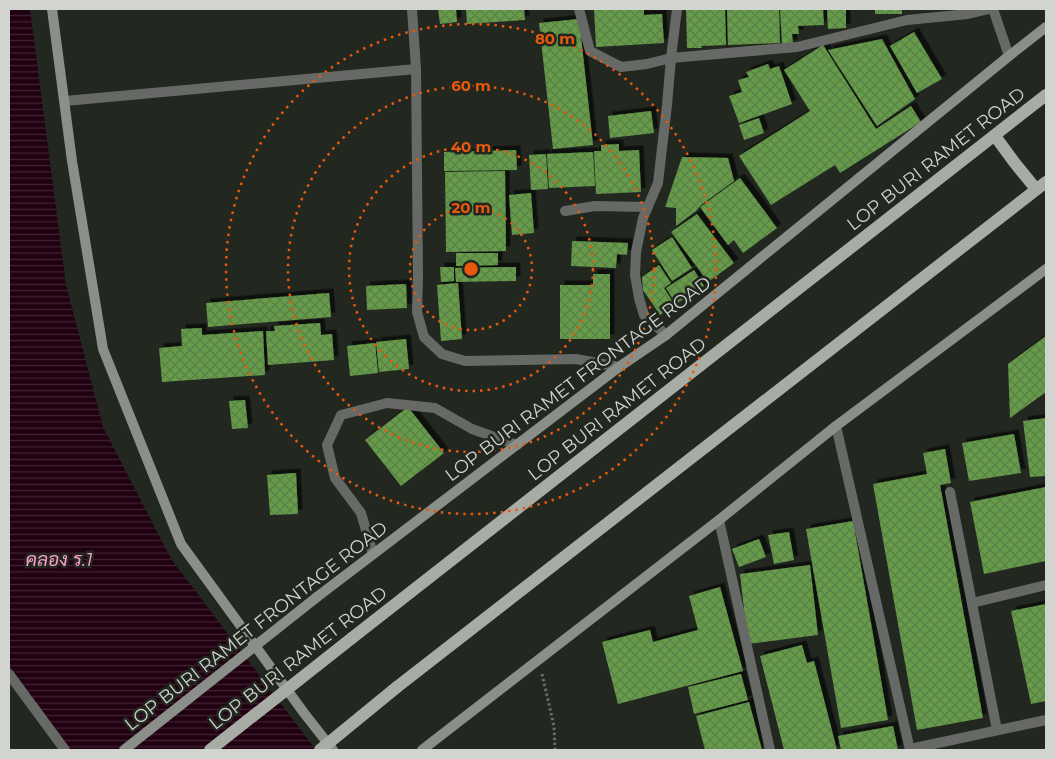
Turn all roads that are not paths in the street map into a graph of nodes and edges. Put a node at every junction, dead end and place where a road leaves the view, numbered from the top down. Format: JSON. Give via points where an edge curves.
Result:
{"nodes":[{"id":1,"x":52,"y":9,"type":"edge"},
{"id":2,"x":412,"y":9,"type":"edge"},
{"id":3,"x":579,"y":9,"type":"edge"},
{"id":4,"x":677,"y":9,"type":"edge"},
{"id":5,"x":989,"y":9,"type":"edge"},
{"id":6,"x":993,"y":9,"type":"edge"},
{"id":7,"x":1046,"y":28,"type":"edge"},
{"id":8,"x":1009,"y":56,"type":"junction"},
{"id":9,"x":671,"y":58,"type":"junction"},
{"id":10,"x":416,"y":69,"type":"junction"},
{"id":11,"x":1046,"y":95,"type":"edge"},
{"id":12,"x":65,"y":101,"type":"junction"},
{"id":13,"x":995,"y":136,"type":"junction"},
{"id":14,"x":1041,"y":185,"type":"edge"},
{"id":15,"x":648,"y":207,"type":"junction"},
{"id":16,"x":565,"y":211,"type":"dead end"},
{"id":17,"x":1046,"y":269,"type":"edge"},
{"id":18,"x":666,"y":335,"type":"junction"},
{"id":19,"x":619,"y":367,"type":"junction"},
{"id":20,"x":836,"y":426,"type":"junction"},
{"id":21,"x":517,"y":445,"type":"junction"},
{"id":22,"x":950,"y":492,"type":"dead end"},
{"id":23,"x":719,"y":520,"type":"junction"},
{"id":24,"x":374,"y":554,"type":"junction"},
{"id":25,"x":1046,"y":585,"type":"edge"},
{"id":26,"x":972,"y":603,"type":"junction"},
{"id":27,"x":9,"y":674,"type":"edge"},
{"id":28,"x":1046,"y":720,"type":"edge"},
{"id":29,"x":996,"y":730,"type":"junction"},
{"id":30,"x":65,"y":750,"type":"edge"},
{"id":31,"x":124,"y":750,"type":"edge"},
{"id":32,"x":210,"y":750,"type":"edge"},
{"id":33,"x":320,"y":750,"type":"edge"},
{"id":34,"x":333,"y":750,"type":"edge"},
{"id":35,"x":422,"y":750,"type":"edge"},
{"id":36,"x":770,"y":750,"type":"edge"},
{"id":37,"x":910,"y":750,"type":"edge"}],
"edges":[{"from":1,"to":12,"type":"main road"},
{"from":2,"to":10,"type":"street"},
{"from":3,"to":9,"type":"street","via":[[590,51],[621,67]]},
{"from":4,"to":9,"type":"street"},
{"from":5,"to":9,"type":"street","via":[[907,20],[797,47]]},
{"from":6,"to":8,"type":"street"},
{"from":7,"to":8,"type":"main road","name":"LOP BURI RAMET FRONTAGE ROAD"},
{"from":8,"to":18,"type":"main road","name":"LOP BURI RAMET FRONTAGE ROAD"},
{"from":9,"to":15,"type":"street","via":[[658,183]]},
{"from":10,"to":12,"type":"street"},
{"from":10,"to":19,"type":"street","via":[[417,312],[424,337],[442,354],[465,361],[576,360]]},
{"from":11,"to":13,"type":"main road","name":"LOP BURI RAMET ROAD"},
{"from":12,"to":34,"type":"main road","via":[[103,349],[181,544]]},
{"from":13,"to":14,"type":"main road","via":[[1014,162]]},
{"from":13,"to":32,"type":"main road","name":"LOP BURI RAMET ROAD","bridge":true},
{"from":14,"to":33,"type":"main road","bridge":true},
{"from":15,"to":16,"type":"street","via":[[595,206]]},
{"from":15,"to":18,"type":"street","via":[[636,252],[635,275],[644,315]]},
{"from":17,"to":20,"type":"main road"},
{"from":18,"to":19,"type":"main road","name":"LOP BURI RAMET FRONTAGE ROAD"},
{"from":19,"to":21,"type":"main road","name":"LOP BURI RAMET FRONTAGE ROAD"},
{"from":20,"to":23,"type":"main road"},
{"from":20,"to":37,"type":"street"},
{"from":21,"to":24,"type":"main road","name":"LOP BURI RAMET FRONTAGE ROAD"},
{"from":21,"to":24,"type":"street","via":[[472,429],[435,408],[387,403],[341,415],[327,445],[335,478],[361,513]]},
{"from":22,"to":26,"type":"street"},
{"from":23,"to":35,"type":"main road"},
{"from":23,"to":36,"type":"street"},
{"from":24,"to":31,"type":"main road","name":"LOP BURI RAMET FRONTAGE ROAD","bridge":true},
{"from":25,"to":26,"type":"street"},
{"from":26,"to":29,"type":"street"},
{"from":27,"to":30,"type":"street"},
{"from":28,"to":29,"type":"street"},
{"from":29,"to":37,"type":"street"}]}
